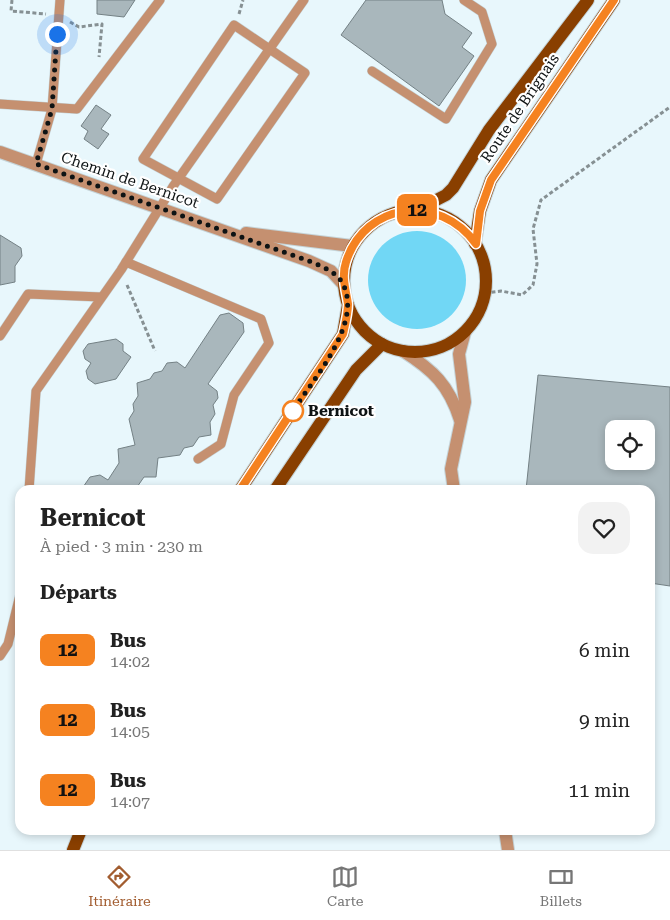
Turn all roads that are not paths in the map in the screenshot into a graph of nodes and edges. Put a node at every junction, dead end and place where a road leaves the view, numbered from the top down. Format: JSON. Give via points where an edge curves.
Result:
{"nodes":[{"id":1,"x":60,"y":0,"type":"edge"},
{"id":2,"x":160,"y":0,"type":"edge"},
{"id":3,"x":304,"y":0,"type":"edge"},
{"id":4,"x":464,"y":0,"type":"edge"},
{"id":5,"x":588,"y":0,"type":"edge"},
{"id":6,"x":614,"y":0,"type":"edge"},
{"id":7,"x":269,"y":48,"type":"junction"},
{"id":8,"x":372,"y":71,"type":"dead end"},
{"id":9,"x":0,"y":104,"type":"edge"},
{"id":10,"x":52,"y":109,"type":"junction"},
{"id":11,"x":0,"y":152,"type":"edge"},
{"id":12,"x":36,"y":164,"type":"junction"},
{"id":13,"x":179,"y":180,"type":"junction"},
{"id":14,"x":162,"y":208,"type":"junction"},
{"id":15,"x":417,"y":210,"type":"junction"},
{"id":16,"x":222,"y":230,"type":"junction"},
{"id":17,"x":476,"y":244,"type":"junction"},
{"id":18,"x":352,"y":246,"type":"junction"},
{"id":19,"x":124,"y":266,"type":"junction"},
{"id":20,"x":343,"y":284,"type":"junction"},
{"id":21,"x":101,"y":297,"type":"junction"},
{"id":22,"x":348,"y":306,"type":"junction"},
{"id":23,"x":464,"y":332,"type":"junction"},
{"id":24,"x":0,"y":336,"type":"edge"},
{"id":25,"x":382,"y":344,"type":"junction"},
{"id":26,"x":403,"y":351,"type":"junction"},
{"id":27,"x":460,"y":422,"type":"junction"},
{"id":28,"x":198,"y":459,"type":"dead end"},
{"id":29,"x":29,"y":485,"type":"edge"},
{"id":30,"x":243,"y":485,"type":"edge"},
{"id":31,"x":278,"y":485,"type":"edge"},
{"id":32,"x":453,"y":485,"type":"edge"},
{"id":33,"x":15,"y":615,"type":"edge"},
{"id":34,"x":0,"y":656,"type":"edge"},
{"id":35,"x":75,"y":835,"type":"edge"},
{"id":36,"x":79,"y":835,"type":"edge"},
{"id":37,"x":506,"y":835,"type":"edge"},
{"id":38,"x":73,"y":850,"type":"edge"},
{"id":39,"x":508,"y":850,"type":"edge"}],
"edges":[{"from":1,"to":10,"type":"lane"},
{"from":2,"to":10,"type":"lane","via":[[77,109]]},
{"from":3,"to":7,"type":"lane"},
{"from":4,"to":8,"type":"lane","via":[[482,12],[492,44],[446,119]]},
{"from":5,"to":15,"type":"main road","name":"Route de Brignais","via":[[489,130],[453,188]]},
{"from":6,"to":17,"type":"main road","name":"Route de Brignais","via":[[491,180],[480,211]]},
{"from":7,"to":13,"type":"lane"},
{"from":7,"to":13,"type":"lane","via":[[305,73],[217,199]]},
{"from":7,"to":13,"type":"lane","via":[[234,25],[143,159]]},
{"from":9,"to":10,"type":"lane"},
{"from":10,"to":12,"type":"lane"},
{"from":11,"to":12,"type":"street","name":"Chemin de Bernicot"},
{"from":12,"to":14,"type":"street","name":"Chemin de Bernicot"},
{"from":13,"to":14,"type":"lane"},
{"from":14,"to":16,"type":"street","name":"Chemin de Bernicot"},
{"from":14,"to":19,"type":"lane"},
{"from":15,"to":17,"type":"main road","via":[[452,219],[468,232]]},
{"from":15,"to":18,"type":"main road","via":[[387,215],[367,227]]},
{"from":16,"to":18,"type":"street","name":"Chemin de Bernicot"},
{"from":16,"to":20,"type":"street","name":"Chemin de Bernicot","via":[[309,261],[331,271]]},
{"from":17,"to":23,"type":"main road","via":[[486,272],[485,294],[478,314]]},
{"from":18,"to":20,"type":"main road","via":[[345,264]]},
{"from":19,"to":21,"type":"lane"},
{"from":19,"to":28,"type":"lane","via":[[260,319],[269,343],[234,394],[221,444]]},
{"from":20,"to":22,"type":"main road"},
{"from":21,"to":24,"type":"lane","via":[[28,294]]},
{"from":21,"to":29,"type":"lane","via":[[36,391]]},
{"from":22,"to":25,"type":"main road","via":[[362,328]]},
{"from":22,"to":30,"type":"main road","via":[[343,334]]},
{"from":23,"to":26,"type":"main road","via":[[446,345],[425,351]]},
{"from":23,"to":27,"type":"street","via":[[459,354],[465,402]]},
{"from":25,"to":26,"type":"main road"},
{"from":25,"to":31,"type":"main road","via":[[356,370]]},
{"from":26,"to":27,"type":"street","via":[[428,367],[446,387]]},
{"from":27,"to":32,"type":"street","via":[[451,469]]},
{"from":33,"to":34,"type":"lane","via":[[8,644]]},
{"from":35,"to":38,"type":"main road"},
{"from":36,"to":38,"type":"main road"},
{"from":37,"to":39,"type":"street"}]}
